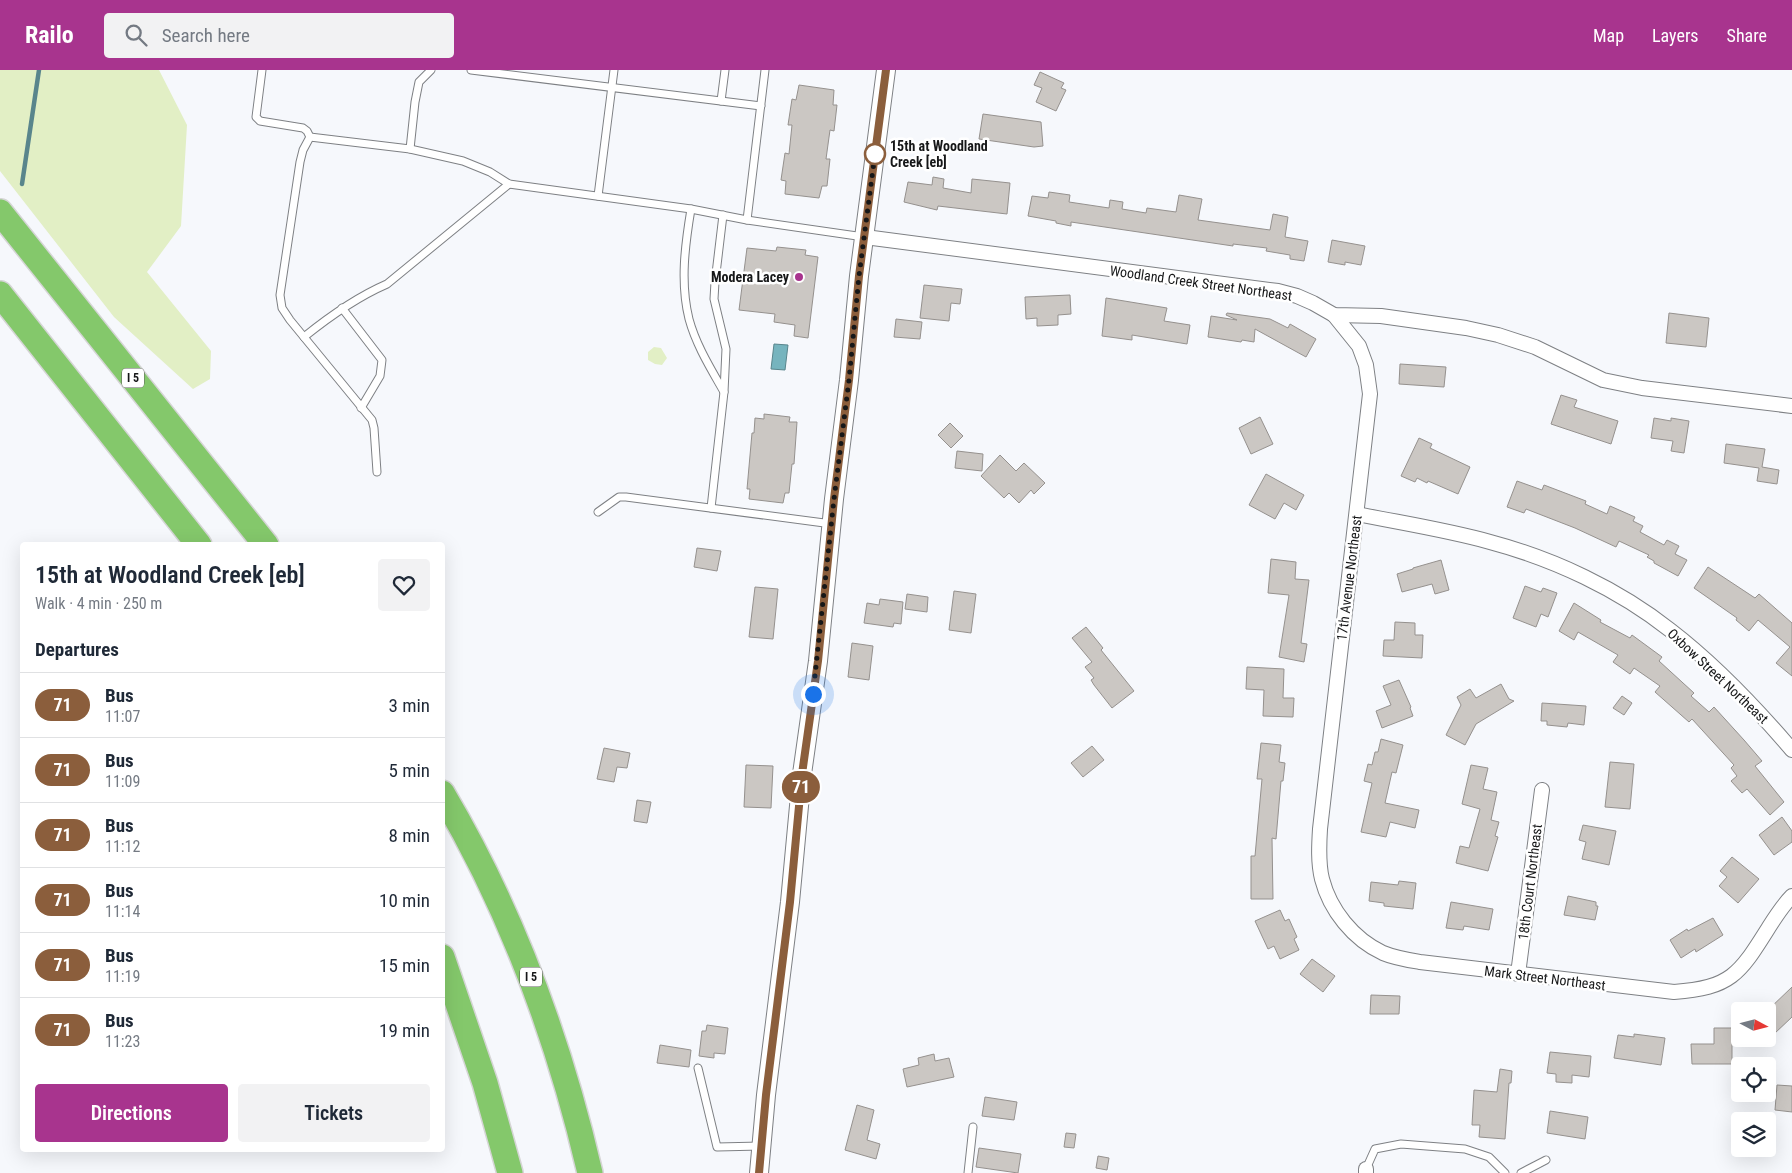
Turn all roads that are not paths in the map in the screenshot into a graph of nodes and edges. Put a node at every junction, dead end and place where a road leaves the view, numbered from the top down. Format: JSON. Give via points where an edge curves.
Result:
{"nodes":[{"id":1,"x":262,"y":70,"type":"edge"},
{"id":2,"x":431,"y":70,"type":"edge"},
{"id":3,"x":471,"y":70,"type":"edge"},
{"id":4,"x":614,"y":70,"type":"edge"},
{"id":5,"x":725,"y":70,"type":"edge"},
{"id":6,"x":765,"y":70,"type":"edge"},
{"id":7,"x":886,"y":70,"type":"edge"},
{"id":8,"x":612,"y":87,"type":"junction"},
{"id":9,"x":721,"y":101,"type":"junction"},
{"id":10,"x":761,"y":106,"type":"junction"},
{"id":11,"x":310,"y":137,"type":"junction"},
{"id":12,"x":410,"y":149,"type":"junction"},
{"id":13,"x":509,"y":184,"type":"junction"},
{"id":14,"x":598,"y":196,"type":"junction"},
{"id":15,"x":690,"y":209,"type":"junction"},
{"id":16,"x":0,"y":212,"type":"edge"},
{"id":17,"x":723,"y":215,"type":"junction"},
{"id":18,"x":747,"y":220,"type":"junction"},
{"id":19,"x":864,"y":237,"type":"junction"},
{"id":20,"x":0,"y":294,"type":"edge"},
{"id":21,"x":342,"y":308,"type":"junction"},
{"id":22,"x":1334,"y":315,"type":"junction"},
{"id":23,"x":304,"y":337,"type":"junction"},
{"id":24,"x":724,"y":392,"type":"junction"},
{"id":25,"x":1792,"y":406,"type":"edge"},
{"id":26,"x":361,"y":408,"type":"junction"},
{"id":27,"x":377,"y":472,"type":"dead end"},
{"id":28,"x":711,"y":508,"type":"junction"},
{"id":29,"x":598,"y":512,"type":"dead end"},
{"id":30,"x":1357,"y":514,"type":"junction"},
{"id":31,"x":832,"y":524,"type":"junction"},
{"id":32,"x":197,"y":542,"type":"edge"},
{"id":33,"x":264,"y":542,"type":"edge"},
{"id":34,"x":1792,"y":750,"type":"edge"},
{"id":35,"x":1542,"y":790,"type":"dead end"},
{"id":36,"x":445,"y":798,"type":"edge"},
{"id":37,"x":1319,"y":850,"type":"joint"},
{"id":38,"x":1792,"y":896,"type":"edge"},
{"id":39,"x":445,"y":966,"type":"edge"},
{"id":40,"x":1518,"y":974,"type":"junction"},
{"id":41,"x":698,"y":1068,"type":"dead end"},
{"id":42,"x":973,"y":1127,"type":"dead end"},
{"id":43,"x":762,"y":1146,"type":"junction"},
{"id":44,"x":1546,"y":1160,"type":"dead end"},
{"id":45,"x":1366,"y":1171,"type":"edge"},
{"id":46,"x":510,"y":1173,"type":"edge"},
{"id":47,"x":590,"y":1173,"type":"edge"},
{"id":48,"x":759,"y":1173,"type":"edge"},
{"id":49,"x":968,"y":1173,"type":"edge"},
{"id":50,"x":1505,"y":1173,"type":"edge"},
{"id":51,"x":1520,"y":1173,"type":"edge"}],
"edges":[{"from":1,"to":11,"type":"lane","via":[[256,117],[260,121],[303,128]]},
{"from":2,"to":12,"type":"lane","via":[[419,82]]},
{"from":3,"to":8,"type":"lane"},
{"from":4,"to":8,"type":"lane"},
{"from":5,"to":9,"type":"lane"},
{"from":6,"to":10,"type":"lane"},
{"from":7,"to":19,"type":"street"},
{"from":8,"to":9,"type":"lane"},
{"from":8,"to":14,"type":"lane"},
{"from":9,"to":10,"type":"lane"},
{"from":10,"to":18,"type":"lane"},
{"from":11,"to":12,"type":"lane"},
{"from":11,"to":23,"type":"lane","via":[[300,162],[280,295],[282,308]]},
{"from":12,"to":13,"type":"lane","via":[[477,165]]},
{"from":13,"to":14,"type":"lane"},
{"from":13,"to":21,"type":"lane","via":[[387,284]]},
{"from":14,"to":15,"type":"lane"},
{"from":15,"to":17,"type":"lane"},
{"from":15,"to":24,"type":"lane","via":[[685,248],[689,318],[703,354]]},
{"from":16,"to":33,"type":"highway","number":"I 5"},
{"from":17,"to":18,"type":"lane"},
{"from":17,"to":24,"type":"lane","via":[[714,299],[726,349]]},
{"from":18,"to":19,"type":"lane"},
{"from":19,"to":22,"type":"street","name":"Woodland Creek Street Northeast","via":[[1278,291],[1313,303]]},
{"from":19,"to":31,"type":"street"},
{"from":20,"to":32,"type":"highway"},
{"from":21,"to":23,"type":"lane"},
{"from":21,"to":26,"type":"lane","via":[[382,360],[380,376]]},
{"from":22,"to":25,"type":"street","name":"Woodland Creek Street Northeast","via":[[1381,316],[1466,328],[1535,347],[1603,380],[1642,388]]},
{"from":22,"to":30,"type":"street","name":"17th Avenue Northeast","via":[[1359,346],[1370,384]]},
{"from":23,"to":26,"type":"lane"},
{"from":24,"to":28,"type":"lane"},
{"from":26,"to":27,"type":"lane","via":[[372,420]]},
{"from":28,"to":29,"type":"lane","via":[[619,497]]},
{"from":28,"to":31,"type":"lane"},
{"from":30,"to":34,"type":"street","name":"Oxbow Street Northeast","via":[[1490,542],[1568,570],[1602,587],[1638,607],[1678,636],[1751,705]]},
{"from":30,"to":37,"type":"street","name":"17th Avenue Northeast"},
{"from":31,"to":43,"type":"street"},
{"from":35,"to":40,"type":"street","name":"18th Court Northeast"},
{"from":36,"to":47,"type":"highway","number":"I 5","via":[[478,857],[525,961],[563,1069]]},
{"from":37,"to":40,"type":"street","name":"Mark Street Northeast","via":[[1321,878],[1333,908],[1347,926],[1372,947],[1394,957],[1420,962]]},
{"from":38,"to":40,"type":"street","name":"Mark Street Northeast","via":[[1738,972],[1708,988],[1651,991]]},
{"from":39,"to":46,"type":"highway","via":[[485,1083]]},
{"from":41,"to":43,"type":"lane","via":[[717,1147]]},
{"from":42,"to":49,"type":"lane"},
{"from":43,"to":48,"type":"street"},
{"from":44,"to":51,"type":"lane"},
{"from":45,"to":50,"type":"lane","via":[[1374,1149],[1401,1144],[1465,1149],[1489,1157]]}]}
